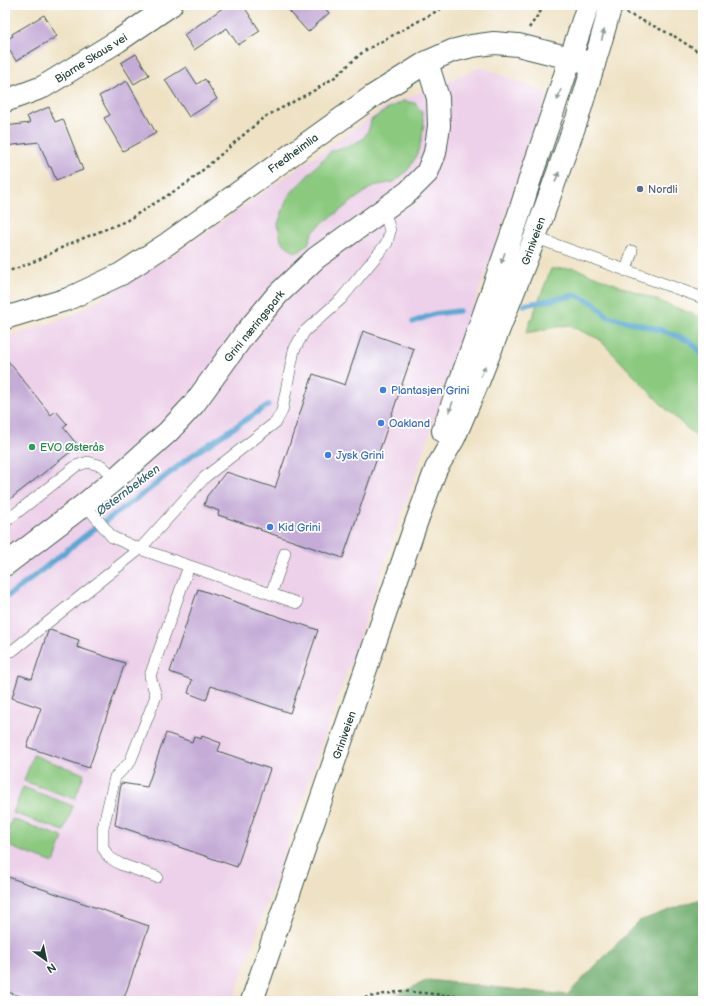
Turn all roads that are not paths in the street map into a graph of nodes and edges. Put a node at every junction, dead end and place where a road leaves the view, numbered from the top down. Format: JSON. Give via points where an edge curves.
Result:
{"nodes":[{"id":1,"x":171,"y":5,"type":"edge"},
{"id":2,"x":588,"y":5,"type":"edge"},
{"id":3,"x":610,"y":5,"type":"edge"},
{"id":4,"x":571,"y":58,"type":"junction"},
{"id":5,"x":427,"y":62,"type":"junction"},
{"id":6,"x":594,"y":64,"type":"junction"},
{"id":7,"x":5,"y":101,"type":"edge"},
{"id":8,"x":384,"y":209,"type":"junction"},
{"id":9,"x":513,"y":231,"type":"junction"},
{"id":10,"x":535,"y":238,"type":"junction"},
{"id":11,"x":632,"y":251,"type":"dead end"},
{"id":12,"x":626,"y":271,"type":"junction"},
{"id":13,"x":703,"y":298,"type":"edge"},
{"id":14,"x":5,"y":318,"type":"edge"},
{"id":15,"x":436,"y":469,"type":"junction"},
{"id":16,"x":115,"y":479,"type":"junction"},
{"id":17,"x":91,"y":511,"type":"junction"},
{"id":18,"x":5,"y":522,"type":"edge"},
{"id":19,"x":140,"y":549,"type":"junction"},
{"id":20,"x":285,"y":553,"type":"dead end"},
{"id":21,"x":5,"y":565,"type":"edge"},
{"id":22,"x":189,"y":566,"type":"junction"},
{"id":23,"x":271,"y":594,"type":"junction"},
{"id":24,"x":298,"y":603,"type":"dead end"},
{"id":25,"x":12,"y":650,"type":"dead end"},
{"id":26,"x":157,"y":877,"type":"dead end"},
{"id":27,"x":252,"y":1001,"type":"edge"}],
"edges":[{"from":1,"to":7,"type":"street","name":"Bjarne Skaus vei","via":[[43,87]]},
{"from":2,"to":4,"type":"street","name":"Griniveien"},
{"from":6,"to":3,"type":"street","name":"Griniveien","one_way":true},
{"from":4,"to":5,"type":"street","name":"Fredheimlia","via":[[518,45],[494,43],[452,51]]},
{"from":4,"to":6,"type":"street","name":"Fredheimlia"},
{"from":4,"to":9,"type":"street","name":"Griniveien","one_way":true},
{"from":5,"to":8,"type":"street","name":"Grini næringspark","via":[[438,98],[439,126],[435,153],[427,173],[408,192]]},
{"from":5,"to":14,"type":"street","name":"Fredheimlia","via":[[373,96],[167,244],[121,274],[68,299]]},
{"from":10,"to":6,"type":"street","name":"Griniveien","one_way":true},
{"from":8,"to":16,"type":"street","name":"Grini næringspark","via":[[316,258],[277,295],[244,335],[194,404],[168,432]]},
{"from":8,"to":19,"type":"lane","via":[[390,231],[388,243],[341,299],[304,332],[294,350],[282,411],[276,422],[205,477]]},
{"from":9,"to":10,"type":"lane"},
{"from":9,"to":15,"type":"street","name":"Griniveien","one_way":true,"via":[[441,437]]},
{"from":10,"to":12,"type":"lane"},
{"from":15,"to":10,"type":"street","name":"Griniveien","one_way":true,"via":[[454,438]]},
{"from":11,"to":12,"type":"lane"},
{"from":12,"to":13,"type":"lane"},
{"from":15,"to":27,"type":"street","name":"Griniveien"},
{"from":16,"to":17,"type":"street","name":"Grini næringspark"},
{"from":16,"to":18,"type":"lane","via":[[102,466],[88,462],[76,466]]},
{"from":17,"to":19,"type":"lane","via":[[112,537]]},
{"from":17,"to":21,"type":"street","name":"Grini næringspark"},
{"from":19,"to":22,"type":"lane"},
{"from":19,"to":25,"type":"lane"},
{"from":20,"to":23,"type":"lane"},
{"from":22,"to":23,"type":"lane"},
{"from":22,"to":26,"type":"lane","via":[[150,676],[156,696],[130,762],[115,777],[103,828],[103,848],[109,857],[120,864]]},
{"from":23,"to":24,"type":"lane"}]}
